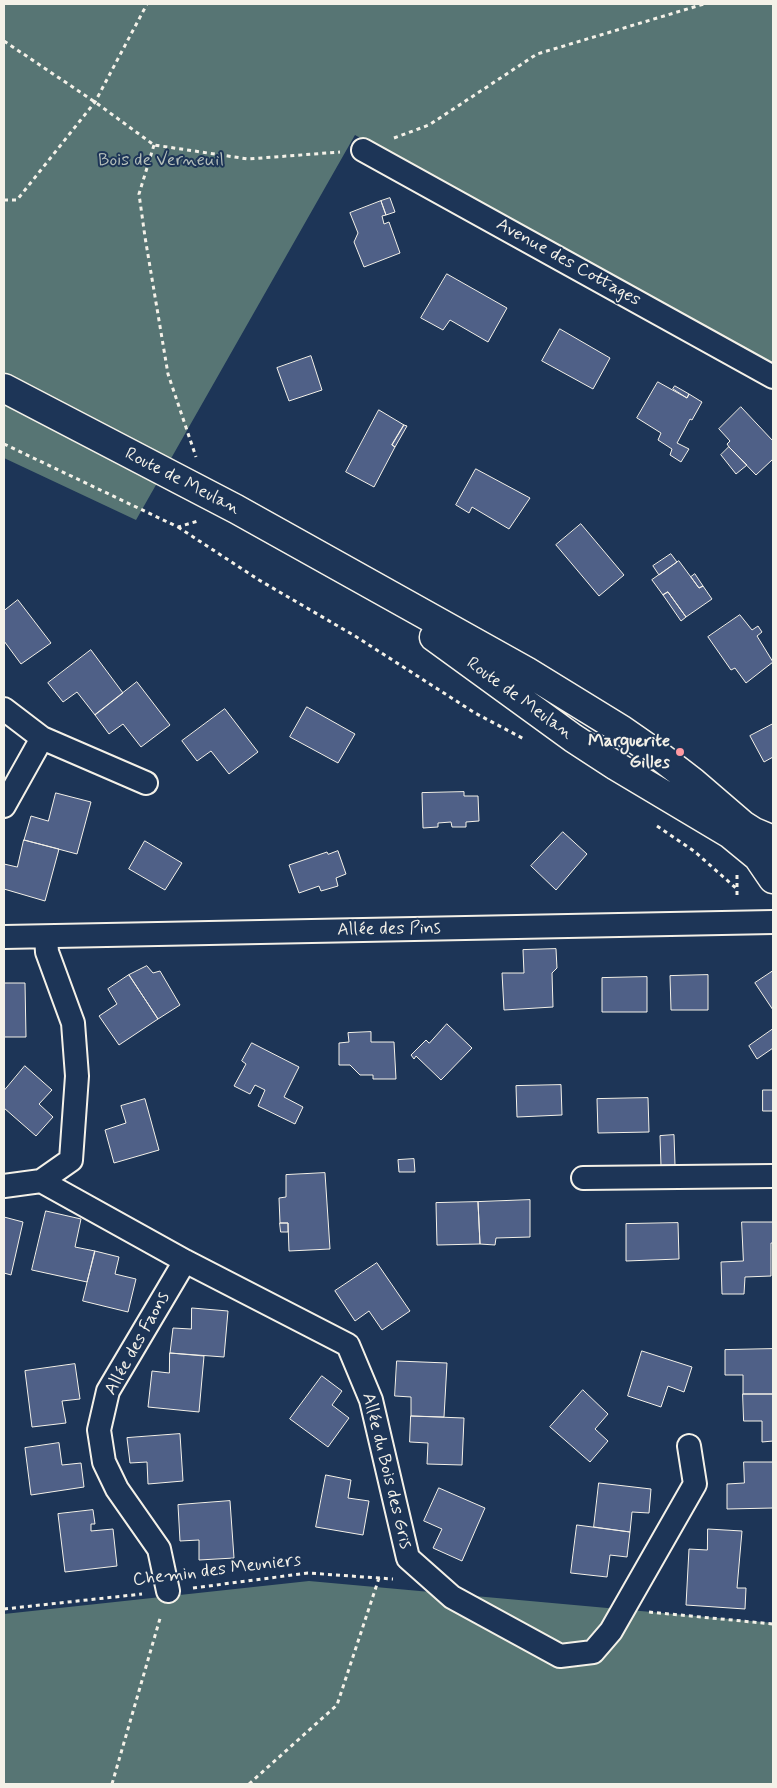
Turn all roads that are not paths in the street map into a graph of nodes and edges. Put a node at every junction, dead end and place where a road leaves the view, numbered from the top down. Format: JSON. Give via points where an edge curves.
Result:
{"nodes":[{"id":1,"x":363,"y":150,"type":"road end"},
{"id":2,"x":773,"y":377,"type":"edge"},
{"id":3,"x":4,"y":388,"type":"edge"},
{"id":4,"x":4,"y":396,"type":"edge"},
{"id":5,"x":52,"y":415,"type":"junction"},
{"id":6,"x":338,"y":568,"type":"junction"},
{"id":7,"x":4,"y":709,"type":"edge"},
{"id":8,"x":42,"y":738,"type":"junction"},
{"id":9,"x":146,"y":783,"type":"dead end"},
{"id":10,"x":4,"y":806,"type":"edge"},
{"id":11,"x":773,"y":840,"type":"edge"},
{"id":12,"x":773,"y":879,"type":"edge"},
{"id":13,"x":773,"y":922,"type":"edge"},
{"id":14,"x":4,"y":937,"type":"edge"},
{"id":15,"x":46,"y":937,"type":"junction"},
{"id":16,"x":773,"y":1176,"type":"edge"},
{"id":17,"x":583,"y":1178,"type":"dead end"},
{"id":18,"x":41,"y":1181,"type":"junction"},
{"id":19,"x":4,"y":1186,"type":"edge"},
{"id":20,"x":185,"y":1261,"type":"junction"},
{"id":21,"x":689,"y":1446,"type":"dead end"},
{"id":22,"x":168,"y":1591,"type":"road end"}],
"edges":[{"from":1,"to":2,"type":"street","name":"Avenue des Cottages"},
{"from":3,"to":5,"type":"main road","name":"Route de Meulan"},
{"from":4,"to":5,"type":"main road","name":"Route de Meulan"},
{"from":5,"to":6,"type":"main road","name":"Route de Meulan","via":[[236,509]]},
{"from":6,"to":11,"type":"main road","name":"Route de Meulan","via":[[526,671],[622,730],[669,762],[743,825]]},
{"from":6,"to":12,"type":"main road","name":"Route de Meulan","via":[[573,738],[730,834],[758,857]]},
{"from":7,"to":8,"type":"street"},
{"from":8,"to":9,"type":"street"},
{"from":8,"to":10,"type":"street"},
{"from":13,"to":15,"type":"street","name":"Allée des Pins"},
{"from":14,"to":15,"type":"street","name":"Allée des Pins"},
{"from":15,"to":18,"type":"street","via":[[47,952],[73,1023],[77,1076],[71,1160]]},
{"from":16,"to":17,"type":"street"},
{"from":18,"to":19,"type":"street"},
{"from":18,"to":20,"type":"street","name":"Allée du Bois des Gris"},
{"from":20,"to":21,"type":"street","name":"Allée du Bois des Gris","via":[[348,1345],[371,1400],[408,1558],[452,1597],[560,1656],[592,1652],[612,1631],[695,1484]]},
{"from":20,"to":22,"type":"street","name":"Allée des Faons","via":[[108,1391],[99,1430],[104,1462],[117,1489],[159,1549]]}]}
